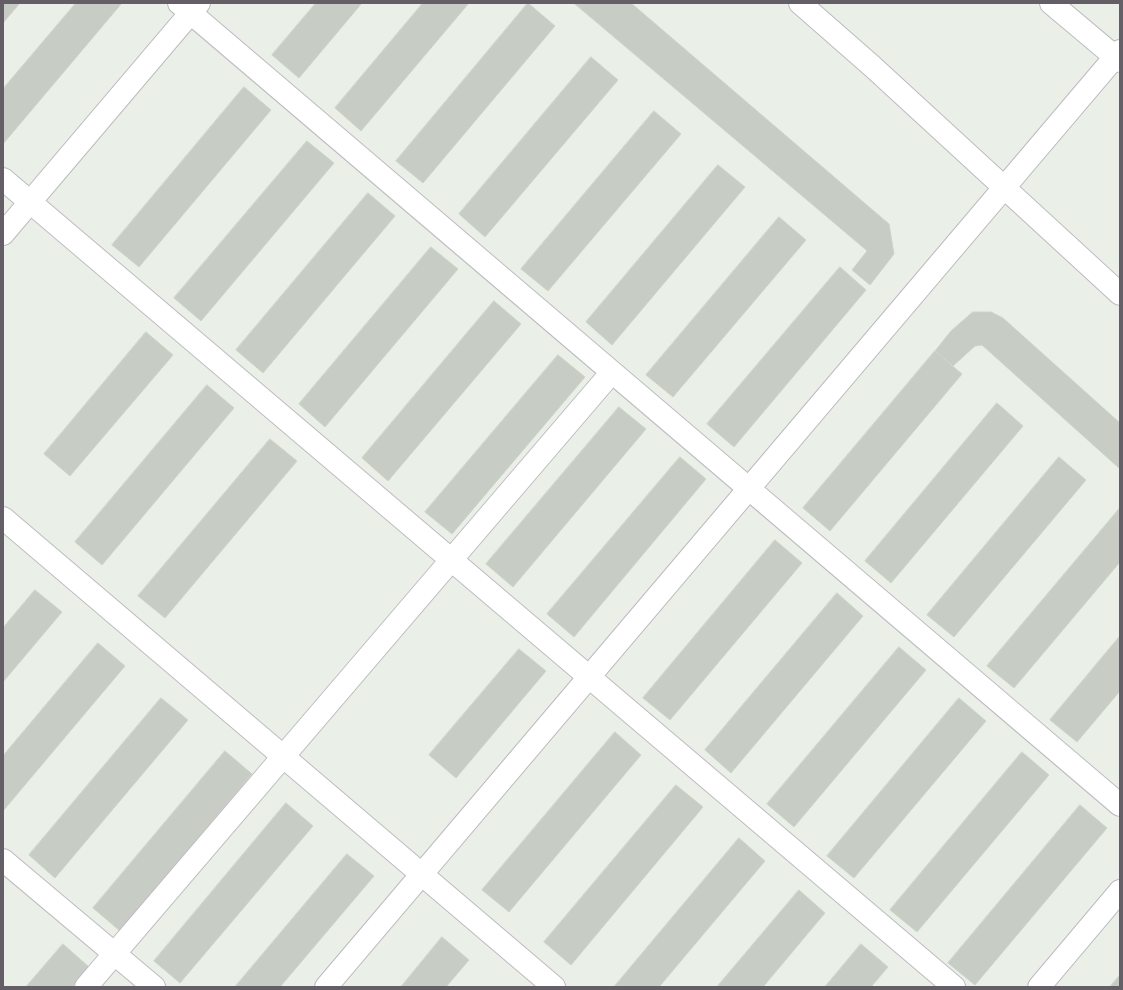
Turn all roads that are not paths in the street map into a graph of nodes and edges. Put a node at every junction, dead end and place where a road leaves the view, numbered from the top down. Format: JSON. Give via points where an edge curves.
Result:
{"nodes":[{"id":1,"x":800,"y":3,"type":"edge"},
{"id":2,"x":1051,"y":3,"type":"edge"},
{"id":3,"x":189,"y":6,"type":"edge"},
{"id":4,"x":1118,"y":56,"type":"edge"},
{"id":5,"x":3,"y":179,"type":"edge"},
{"id":6,"x":1004,"y":188,"type":"junction"},
{"id":7,"x":30,"y":202,"type":"junction"},
{"id":8,"x":3,"y":234,"type":"edge"},
{"id":9,"x":1120,"y":294,"type":"edge"},
{"id":10,"x":612,"y":372,"type":"junction"},
{"id":11,"x":749,"y":489,"type":"junction"},
{"id":12,"x":3,"y":518,"type":"edge"},
{"id":13,"x":589,"y":677,"type":"junction"},
{"id":14,"x":1120,"y":805,"type":"edge"},
{"id":15,"x":3,"y":860,"type":"edge"},
{"id":16,"x":422,"y":874,"type":"junction"},
{"id":17,"x":1120,"y":891,"type":"edge"},
{"id":18,"x":86,"y":987,"type":"edge"},
{"id":19,"x":154,"y":987,"type":"edge"},
{"id":20,"x":326,"y":987,"type":"edge"},
{"id":21,"x":554,"y":987,"type":"edge"},
{"id":22,"x":954,"y":987,"type":"edge"},
{"id":23,"x":1039,"y":987,"type":"edge"}],
"edges":[{"from":1,"to":6,"type":"street"},
{"from":2,"to":4,"type":"street"},
{"from":3,"to":7,"type":"street"},
{"from":3,"to":10,"type":"street"},
{"from":4,"to":6,"type":"street"},
{"from":5,"to":7,"type":"street"},
{"from":6,"to":9,"type":"street"},
{"from":6,"to":11,"type":"street"},
{"from":7,"to":8,"type":"street"},
{"from":7,"to":13,"type":"street"},
{"from":10,"to":11,"type":"street"},
{"from":10,"to":18,"type":"street"},
{"from":11,"to":13,"type":"street"},
{"from":11,"to":14,"type":"street"},
{"from":12,"to":16,"type":"street"},
{"from":13,"to":16,"type":"street"},
{"from":13,"to":22,"type":"street"},
{"from":15,"to":19,"type":"street"},
{"from":16,"to":20,"type":"street"},
{"from":16,"to":21,"type":"street"},
{"from":17,"to":23,"type":"street"}]}
